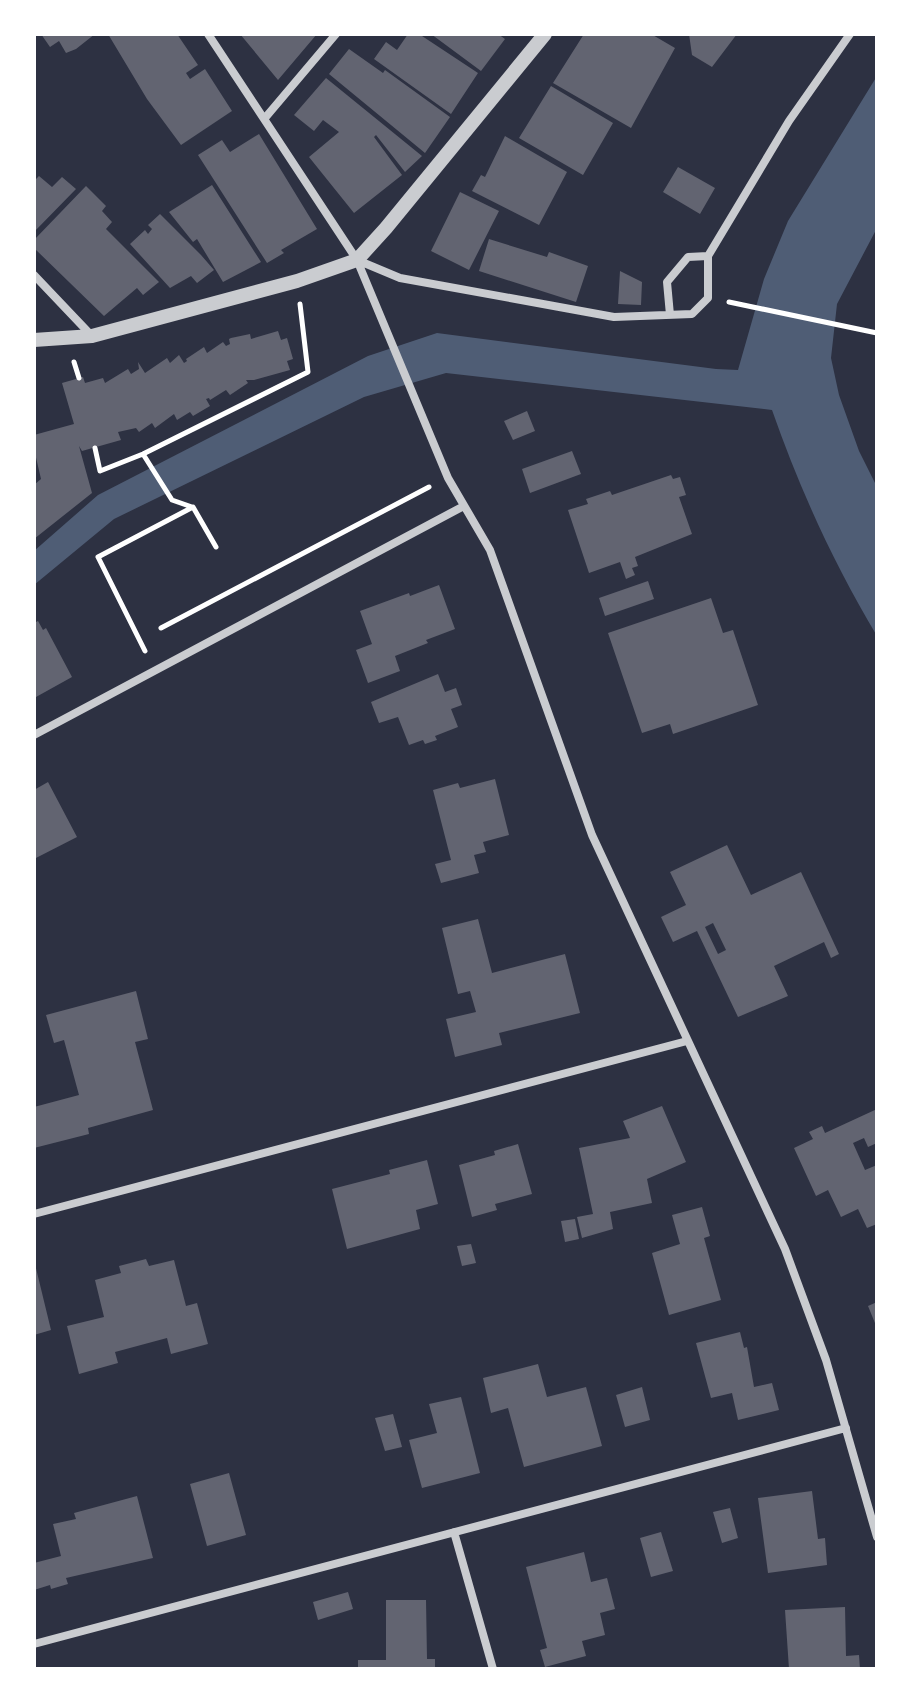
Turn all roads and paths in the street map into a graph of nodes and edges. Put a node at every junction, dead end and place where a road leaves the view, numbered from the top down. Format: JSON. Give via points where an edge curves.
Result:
{"nodes":[{"id":1,"x":208,"y":34,"type":"edge"},
{"id":2,"x":336,"y":34,"type":"edge"},
{"id":3,"x":545,"y":34,"type":"edge"},
{"id":4,"x":850,"y":34,"type":"edge"},
{"id":5,"x":265,"y":118,"type":"junction"},
{"id":6,"x":708,"y":256,"type":"junction"},
{"id":7,"x":357,"y":260,"type":"junction"},
{"id":8,"x":34,"y":275,"type":"edge"},
{"id":9,"x":297,"y":281,"type":"junction"},
{"id":10,"x":731,"y":302,"type":"dead end"},
{"id":11,"x":670,"y":315,"type":"junction"},
{"id":12,"x":877,"y":333,"type":"edge"},
{"id":13,"x":92,"y":336,"type":"junction"},
{"id":14,"x":34,"y":340,"type":"edge"},
{"id":15,"x":95,"y":448,"type":"dead end"},
{"id":16,"x":143,"y":454,"type":"junction"},
{"id":17,"x":448,"y":478,"type":"junction"},
{"id":18,"x":193,"y":507,"type":"junction"},
{"id":19,"x":462,"y":507,"type":"junction"},
{"id":20,"x":216,"y":547,"type":"dead end"},
{"id":21,"x":161,"y":628,"type":"dead end"},
{"id":22,"x":155,"y":669,"type":"junction"},
{"id":23,"x":34,"y":735,"type":"edge"},
{"id":24,"x":687,"y":1041,"type":"junction"},
{"id":25,"x":34,"y":1214,"type":"edge"},
{"id":26,"x":846,"y":1428,"type":"junction"},
{"id":27,"x":454,"y":1532,"type":"junction"},
{"id":28,"x":877,"y":1537,"type":"edge"},
{"id":29,"x":34,"y":1644,"type":"edge"},
{"id":30,"x":493,"y":1669,"type":"edge"}],
"edges":[{"from":1,"to":5,"type":"street"},
{"from":2,"to":5,"type":"street"},
{"from":3,"to":7,"type":"street"},
{"from":4,"to":6,"type":"street","via":[[789,121]]},
{"from":5,"to":7,"type":"street"},
{"from":6,"to":11,"type":"street","via":[[688,257],[667,282]]},
{"from":6,"to":11,"type":"street","via":[[708,298],[692,314]]},
{"from":7,"to":9,"type":"street"},
{"from":7,"to":11,"type":"street","via":[[400,278],[614,317]]},
{"from":7,"to":17,"type":"street"},
{"from":8,"to":13,"type":"street"},
{"from":9,"to":13,"type":"street"},
{"from":9,"to":16,"type":"path","via":[[308,372]]},
{"from":10,"to":12,"type":"path"},
{"from":13,"to":14,"type":"street"},
{"from":15,"to":16,"type":"path","via":[[100,471]]},
{"from":16,"to":18,"type":"path","via":[[172,500]]},
{"from":17,"to":19,"type":"street"},
{"from":17,"to":21,"type":"path"},
{"from":18,"to":20,"type":"path"},
{"from":18,"to":22,"type":"path","via":[[98,557]]},
{"from":19,"to":22,"type":"street"},
{"from":19,"to":24,"type":"street","via":[[490,550],[592,835]]},
{"from":22,"to":23,"type":"street"},
{"from":24,"to":25,"type":"street"},
{"from":24,"to":26,"type":"street","via":[[785,1249]]},
{"from":26,"to":27,"type":"street"},
{"from":26,"to":28,"type":"street"},
{"from":27,"to":29,"type":"street"},
{"from":27,"to":30,"type":"street"}]}
